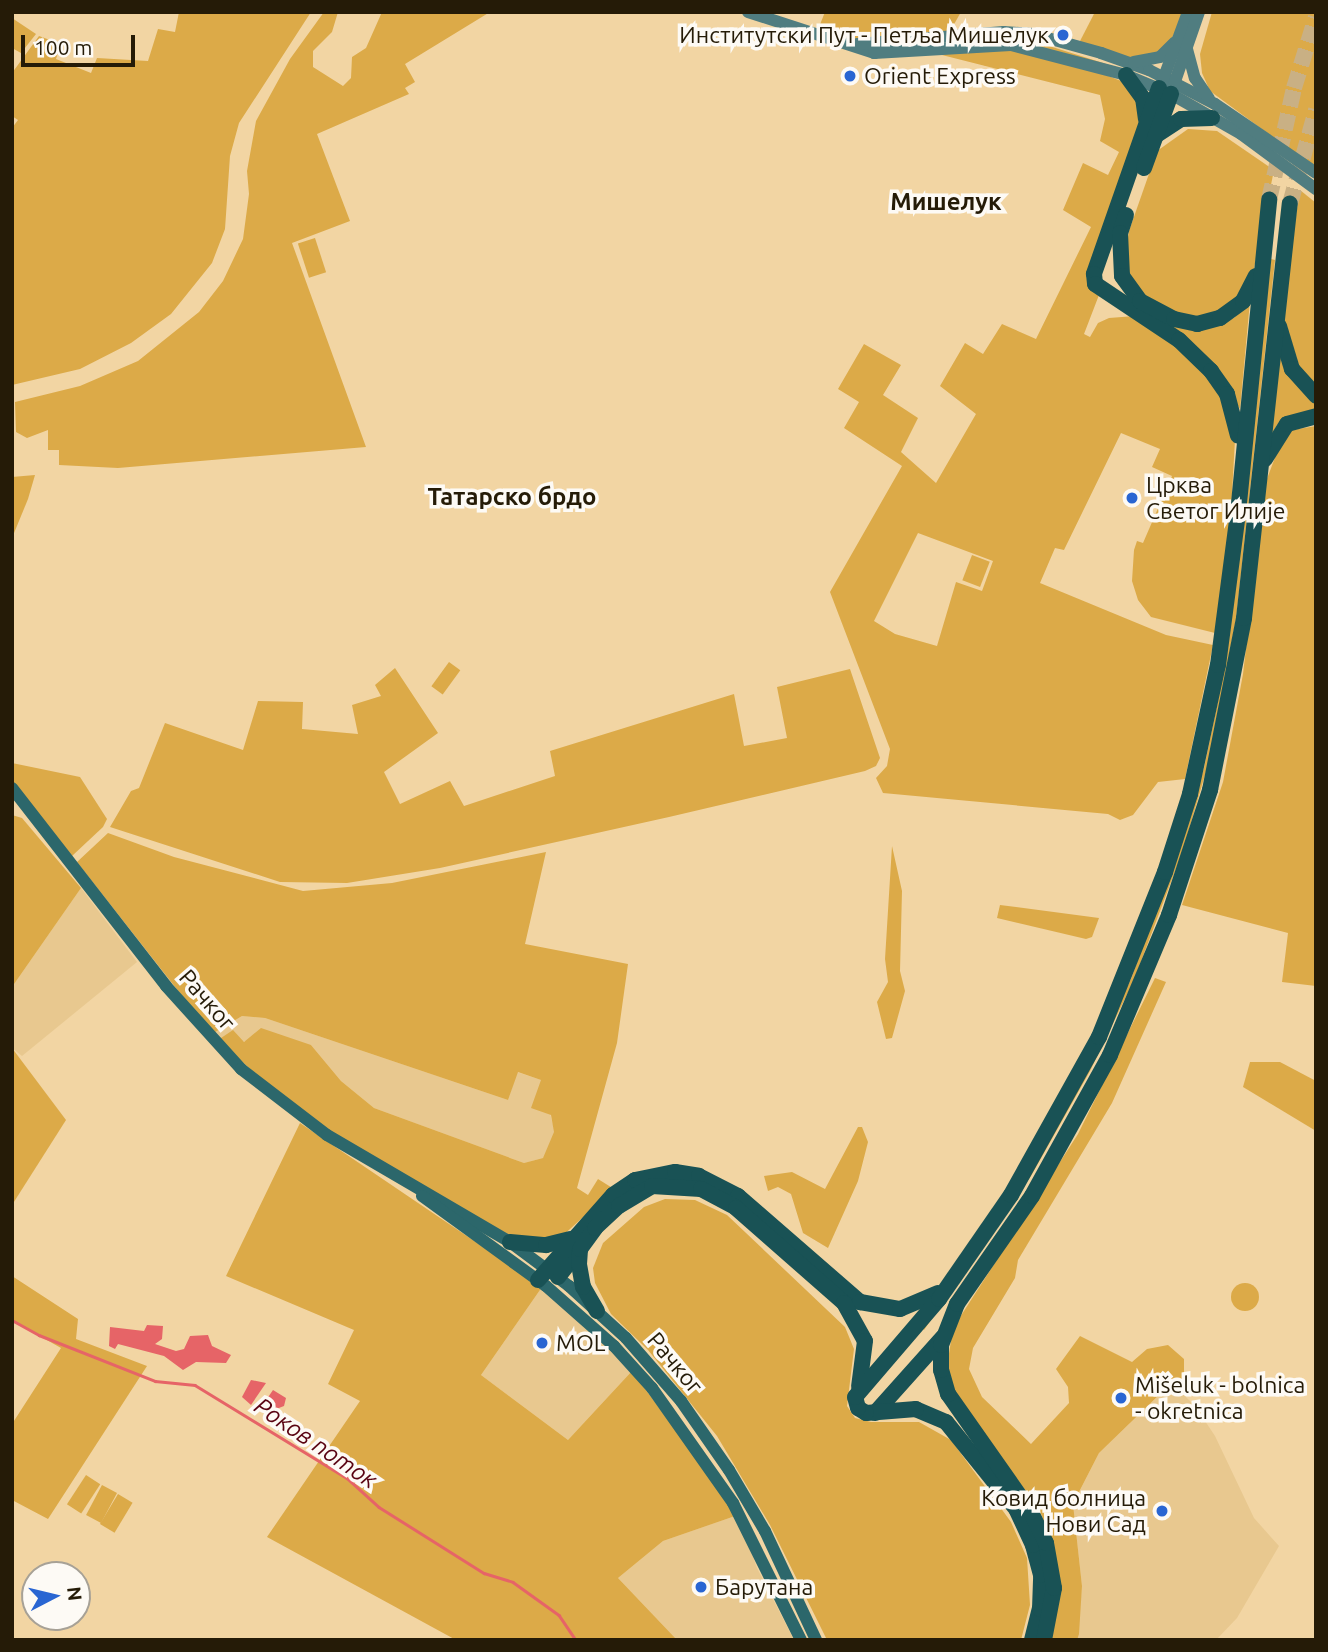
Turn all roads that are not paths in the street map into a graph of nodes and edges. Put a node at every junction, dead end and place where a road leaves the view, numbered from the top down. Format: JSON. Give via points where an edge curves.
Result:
{"nodes":[{"id":1,"x":748,"y":12,"type":"edge"},
{"id":2,"x":1188,"y":12,"type":"edge"},
{"id":3,"x":1199,"y":12,"type":"edge"},
{"id":4,"x":1183,"y":43,"type":"junction"},
{"id":5,"x":846,"y":44,"type":"junction"},
{"id":6,"x":1127,"y":69,"type":"junction"},
{"id":7,"x":1167,"y":85,"type":"junction"},
{"id":8,"x":1213,"y":111,"type":"junction"},
{"id":9,"x":1151,"y":132,"type":"junction"},
{"id":10,"x":1316,"y":173,"type":"edge"},
{"id":11,"x":1316,"y":189,"type":"edge"},
{"id":12,"x":1269,"y":201,"type":"tunnel mouth"},
{"id":13,"x":1290,"y":204,"type":"tunnel mouth"},
{"id":14,"x":1263,"y":250,"type":"junction"},
{"id":15,"x":1278,"y":292,"type":"junction"},
{"id":16,"x":1316,"y":396,"type":"edge"},
{"id":17,"x":1316,"y":416,"type":"edge"},
{"id":18,"x":1242,"y":475,"type":"junction"},
{"id":19,"x":1256,"y":496,"type":"junction"},
{"id":20,"x":12,"y":788,"type":"edge"},
{"id":21,"x":417,"y":1190,"type":"junction"},
{"id":22,"x":510,"y":1242,"type":"junction"},
{"id":23,"x":575,"y":1244,"type":"junction"},
{"id":24,"x":547,"y":1275,"type":"junction"},
{"id":25,"x":953,"y":1280,"type":"junction"},
{"id":26,"x":597,"y":1311,"type":"junction"},
{"id":27,"x":943,"y":1336,"type":"junction"},
{"id":28,"x":859,"y":1387,"type":"junction"},
{"id":29,"x":875,"y":1413,"type":"junction"},
{"id":30,"x":801,"y":1640,"type":"edge"},
{"id":31,"x":816,"y":1640,"type":"edge"},
{"id":32,"x":1032,"y":1640,"type":"edge"},
{"id":33,"x":1044,"y":1640,"type":"edge"}],
"edges":[{"from":1,"to":5,"type":"street"},
{"from":2,"to":4,"type":"street"},
{"from":3,"to":4,"type":"street"},
{"from":4,"to":6,"type":"street"},
{"from":4,"to":7,"type":"street"},
{"from":4,"to":8,"type":"street"},
{"from":5,"to":6,"type":"street","via":[[885,54],[1011,45]]},
{"from":5,"to":6,"type":"street","via":[[1019,33]]},
{"from":6,"to":7,"type":"street"},
{"from":6,"to":9,"type":"highway","via":[[1143,97]]},
{"from":7,"to":8,"type":"street"},
{"from":7,"to":9,"type":"highway"},
{"from":8,"to":9,"type":"highway","via":[[1181,118]]},
{"from":8,"to":10,"type":"street"},
{"from":8,"to":11,"type":"street"},
{"from":9,"to":14,"type":"highway","via":[[1120,233],[1122,276],[1140,301],[1187,324],[1211,322],[1243,301]]},
{"from":9,"to":18,"type":"highway","via":[[1094,274],[1095,284],[1179,340],[1210,371],[1235,416]]},
{"from":12,"to":14,"type":"highway"},
{"from":13,"to":15,"type":"highway"},
{"from":14,"to":18,"type":"highway"},
{"from":15,"to":16,"type":"highway","via":[[1284,353]]},
{"from":15,"to":19,"type":"highway"},
{"from":17,"to":19,"type":"highway","via":[[1293,421],[1277,435],[1264,461]]},
{"from":18,"to":25,"type":"highway","via":[[1220,653],[1195,776],[1165,872],[1099,1037],[1011,1195]]},
{"from":19,"to":27,"type":"highway","via":[[1238,655],[1212,779],[1169,915],[1110,1055],[1032,1196],[957,1304]]},
{"from":20,"to":21,"type":"main road","name":"Рачког","via":[[166,986],[225,1053],[292,1111]]},
{"from":21,"to":22,"type":"main road","name":"Рачког"},
{"from":21,"to":24,"type":"main road","name":"Рачког","via":[[449,1219]]},
{"from":22,"to":23,"type":"highway"},
{"from":22,"to":24,"type":"main road","name":"Рачког"},
{"from":23,"to":24,"type":"highway"},
{"from":23,"to":25,"type":"highway","via":[[625,1186],[645,1176],[675,1172],[699,1177],[738,1196],[860,1302],[900,1309],[924,1302]]},
{"from":23,"to":26,"type":"highway","via":[[583,1287]]},
{"from":23,"to":28,"type":"highway","via":[[634,1195],[663,1184],[701,1189],[736,1208],[844,1303],[865,1341],[867,1355]]},
{"from":24,"to":26,"type":"main road","name":"Рачког"},
{"from":24,"to":30,"type":"main road","name":"Рачког","via":[[687,1432],[752,1536]]},
{"from":25,"to":28,"type":"highway"},
{"from":26,"to":31,"type":"main road","name":"Рачког","via":[[663,1379],[713,1445],[765,1531]]},
{"from":27,"to":29,"type":"highway"},
{"from":27,"to":33,"type":"highway","via":[[941,1370],[948,1394],[1031,1512],[1046,1543],[1054,1588]]},
{"from":28,"to":29,"type":"highway","via":[[856,1405]]},
{"from":29,"to":32,"type":"highway","via":[[916,1409],[946,1422],[1017,1510],[1041,1575],[1040,1609]]}]}
